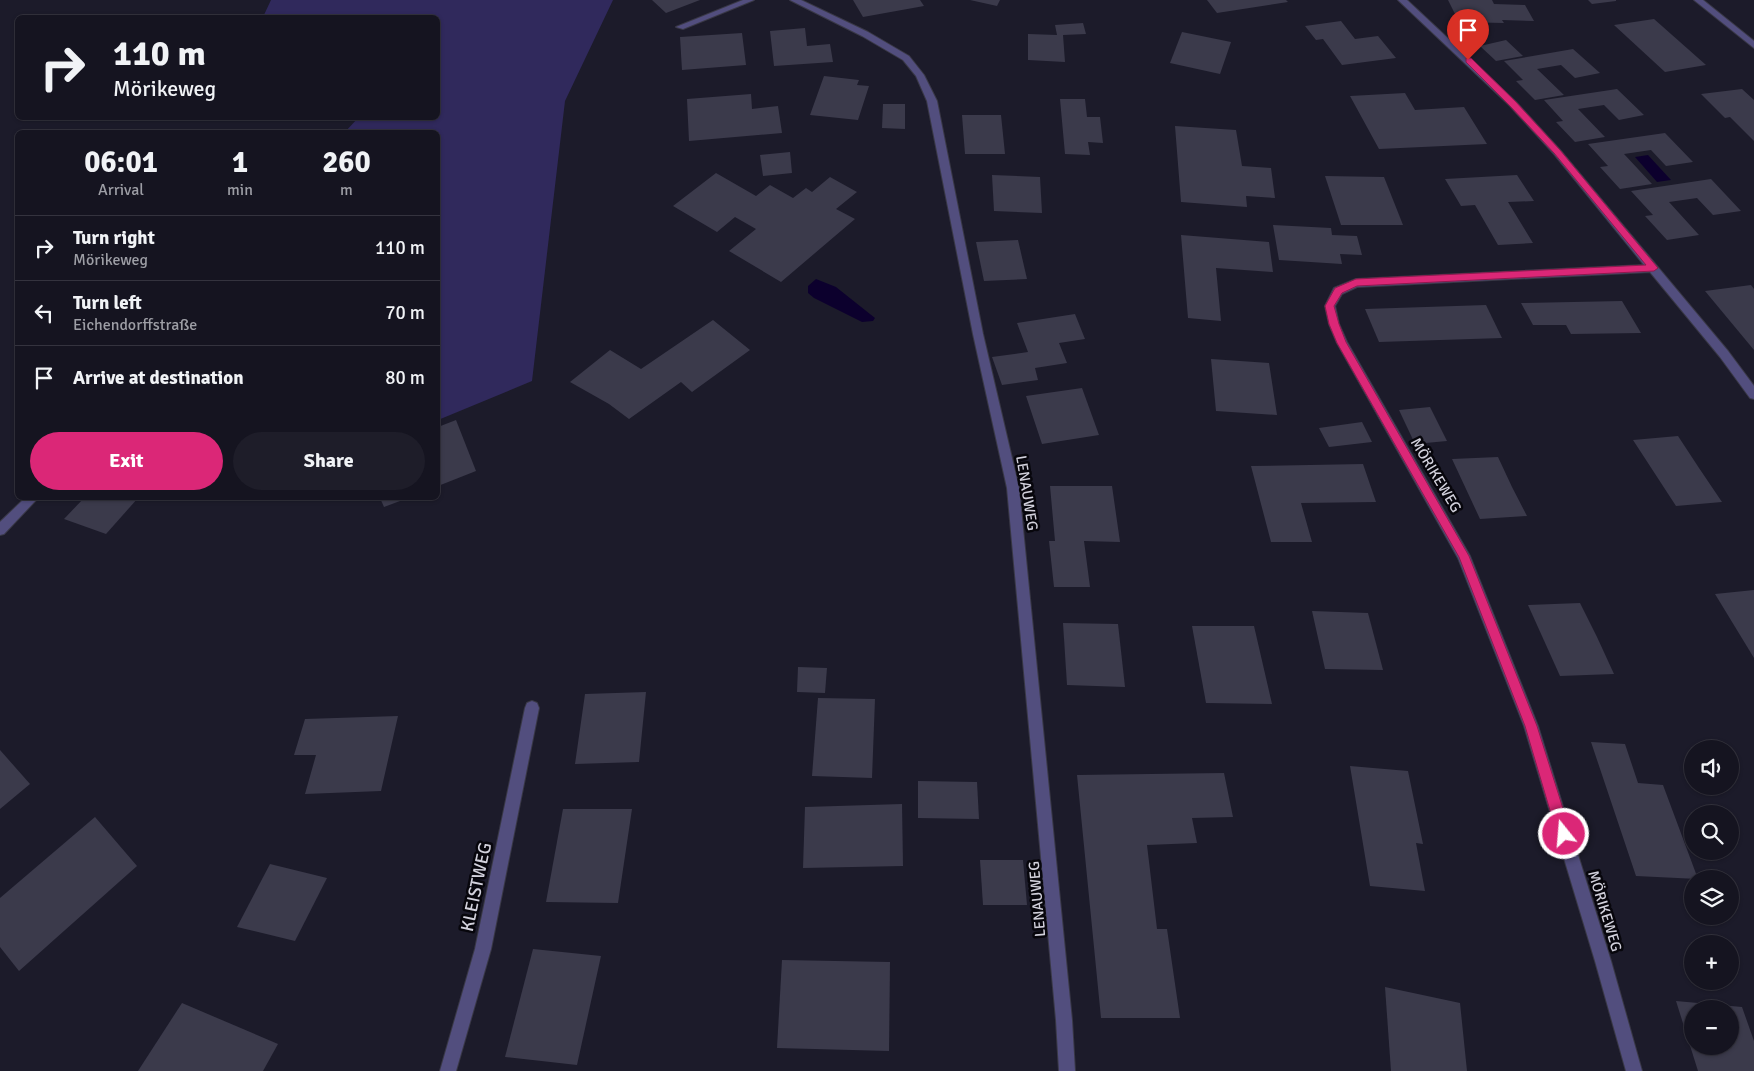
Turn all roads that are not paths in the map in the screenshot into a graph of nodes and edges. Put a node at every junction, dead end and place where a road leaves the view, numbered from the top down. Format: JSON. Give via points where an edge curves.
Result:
{"nodes":[{"id":1,"x":750,"y":0,"type":"edge"},
{"id":2,"x":794,"y":0,"type":"edge"},
{"id":3,"x":1402,"y":0,"type":"edge"},
{"id":4,"x":1698,"y":0,"type":"edge"},
{"id":5,"x":680,"y":27,"type":"dead end"},
{"id":6,"x":1754,"y":45,"type":"edge"},
{"id":7,"x":1654,"y":268,"type":"junction"},
{"id":8,"x":1754,"y":395,"type":"edge"},
{"id":9,"x":30,"y":500,"type":"edge"},
{"id":10,"x":0,"y":530,"type":"edge"},
{"id":11,"x":532,"y":708,"type":"dead end"},
{"id":12,"x":448,"y":1071,"type":"edge"},
{"id":13,"x":1067,"y":1071,"type":"edge"},
{"id":14,"x":1634,"y":1071,"type":"edge"}],
"edges":[{"from":1,"to":5,"type":"street"},
{"from":2,"to":13,"type":"street","name":"LENAUWEG","via":[[906,58],[920,75],[932,101],[978,334],[1013,488]]},
{"from":3,"to":7,"type":"street","via":[[1513,104]]},
{"from":4,"to":6,"type":"street"},
{"from":7,"to":8,"type":"street"},
{"from":7,"to":14,"type":"street","name":"MÖRIKEWEG","via":[[1356,282],[1338,291],[1330,306],[1342,343],[1464,556],[1531,726]]},
{"from":9,"to":10,"type":"street"},
{"from":11,"to":12,"type":"street","name":"KLEISTWEG","via":[[483,949]]}]}
